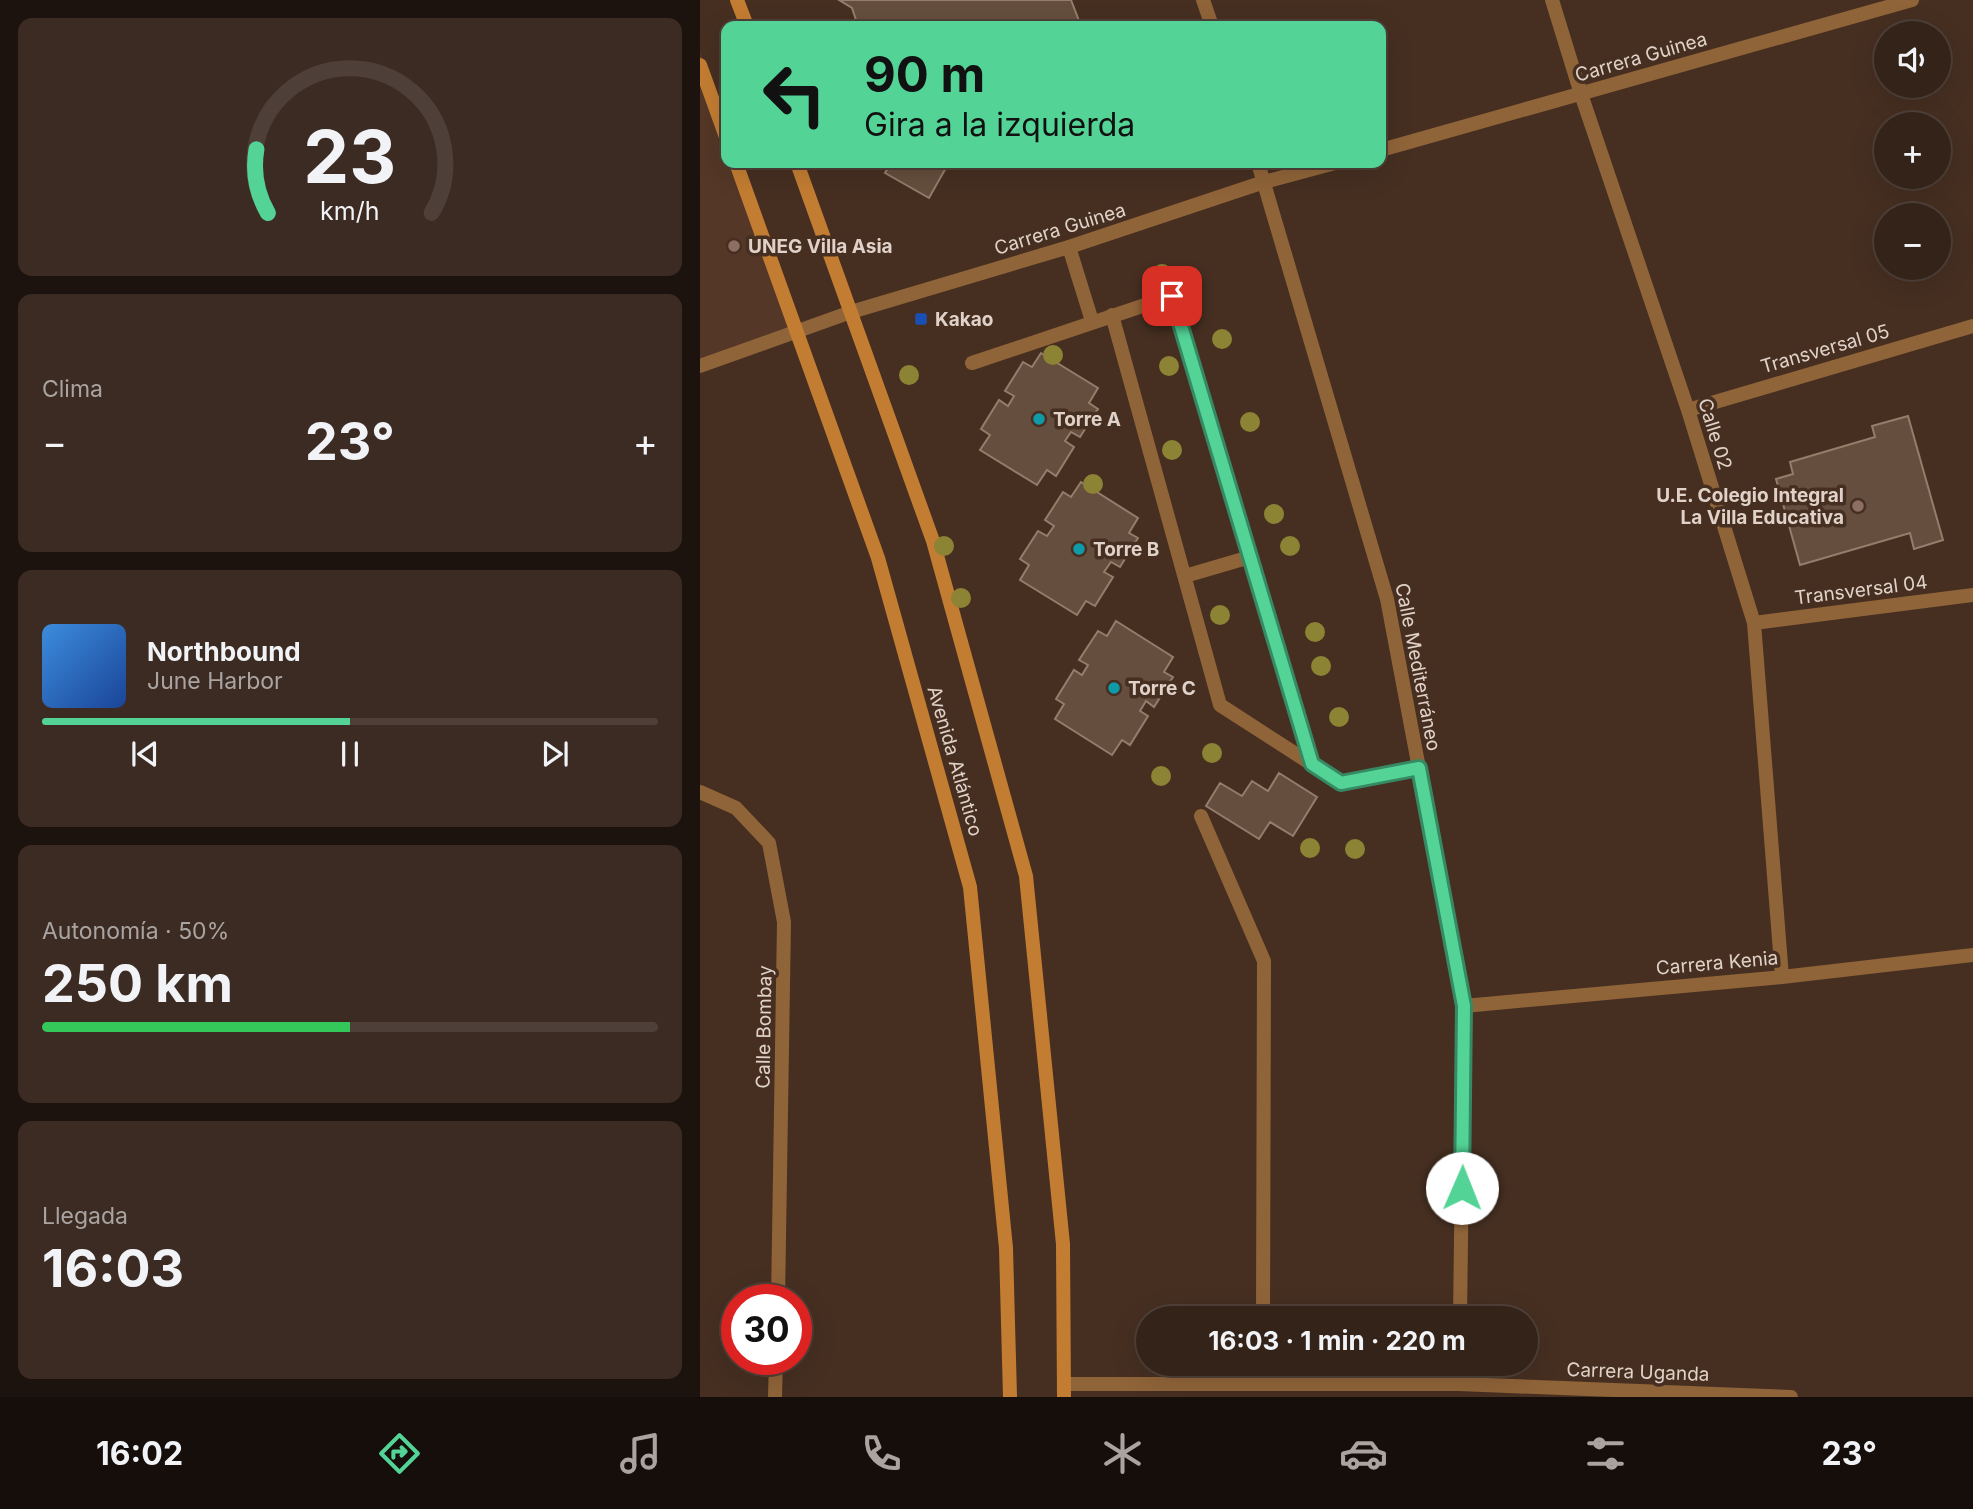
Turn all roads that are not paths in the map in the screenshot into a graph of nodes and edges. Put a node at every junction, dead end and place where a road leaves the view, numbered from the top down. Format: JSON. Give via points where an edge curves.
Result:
{"nodes":[{"id":1,"x":737,"y":0,"type":"edge"},
{"id":2,"x":1203,"y":0,"type":"edge"},
{"id":3,"x":1552,"y":0,"type":"edge"},
{"id":4,"x":1912,"y":0,"type":"edge"},
{"id":5,"x":745,"y":21,"type":"edge"},
{"id":6,"x":1210,"y":21,"type":"edge"},
{"id":7,"x":700,"y":65,"type":"edge"},
{"id":8,"x":1581,"y":94,"type":"junction"},
{"id":9,"x":721,"y":123,"type":"edge"},
{"id":10,"x":1386,"y":149,"type":"edge"},
{"id":11,"x":738,"y":168,"type":"edge"},
{"id":12,"x":799,"y":168,"type":"edge"},
{"id":13,"x":1260,"y":168,"type":"edge"},
{"id":14,"x":1316,"y":168,"type":"edge"},
{"id":15,"x":1264,"y":182,"type":"junction"},
{"id":16,"x":1069,"y":247,"type":"junction"},
{"id":17,"x":851,"y":312,"type":"junction"},
{"id":18,"x":1112,"y":315,"type":"junction"},
{"id":19,"x":1093,"y":321,"type":"junction"},
{"id":20,"x":1973,"y":326,"type":"edge"},
{"id":21,"x":797,"y":330,"type":"junction"},
{"id":22,"x":972,"y":363,"type":"dead end"},
{"id":23,"x":700,"y":366,"type":"edge"},
{"id":24,"x":1688,"y":410,"type":"junction"},
{"id":25,"x":1250,"y":557,"type":"junction"},
{"id":26,"x":1185,"y":576,"type":"junction"},
{"id":27,"x":1973,"y":595,"type":"edge"},
{"id":28,"x":1754,"y":623,"type":"junction"},
{"id":29,"x":1312,"y":764,"type":"junction"},
{"id":30,"x":1419,"y":768,"type":"junction"},
{"id":31,"x":700,"y":792,"type":"edge"},
{"id":32,"x":1200,"y":816,"type":"dead end"},
{"id":33,"x":1973,"y":955,"type":"edge"},
{"id":34,"x":1782,"y":977,"type":"junction"},
{"id":35,"x":1464,"y":1006,"type":"junction"},
{"id":36,"x":778,"y":1284,"type":"edge"},
{"id":37,"x":1263,"y":1306,"type":"edge"},
{"id":38,"x":1460,"y":1306,"type":"edge"},
{"id":39,"x":776,"y":1375,"type":"edge"},
{"id":40,"x":1263,"y":1376,"type":"edge"},
{"id":41,"x":1458,"y":1376,"type":"edge"},
{"id":42,"x":1263,"y":1382,"type":"junction"},
{"id":43,"x":1458,"y":1384,"type":"junction"},
{"id":44,"x":1064,"y":1390,"type":"edge"},
{"id":45,"x":775,"y":1397,"type":"edge"},
{"id":46,"x":1010,"y":1397,"type":"edge"},
{"id":47,"x":1791,"y":1397,"type":"edge"}],
"edges":[{"from":1,"to":5,"type":"main road"},
{"from":2,"to":6,"type":"street"},
{"from":3,"to":8,"type":"street","name":"Calle 02"},
{"from":4,"to":8,"type":"street","name":"Carrera Guinea"},
{"from":7,"to":9,"type":"main road"},
{"from":8,"to":10,"type":"street","name":"Carrera Guinea"},
{"from":8,"to":24,"type":"street","name":"Calle 02"},
{"from":11,"to":21,"type":"main road","name":"Avenida Atlántico"},
{"from":12,"to":17,"type":"main road","name":"Avenida Atlántico"},
{"from":13,"to":15,"type":"street","name":"Calle Mediterráneo"},
{"from":14,"to":15,"type":"street","name":"Carrera Guinea"},
{"from":15,"to":16,"type":"street","name":"Carrera Guinea"},
{"from":15,"to":30,"type":"street","name":"Calle Mediterráneo","via":[[1387,599]]},
{"from":16,"to":17,"type":"street","name":"Carrera Guinea"},
{"from":16,"to":19,"type":"street"},
{"from":17,"to":21,"type":"street","name":"Carrera Guinea"},
{"from":17,"to":44,"type":"main road","name":"Avenida Atlántico","via":[[933,541],[1026,876],[1063,1244]]},
{"from":18,"to":19,"type":"street"},
{"from":18,"to":25,"type":"street","via":[[1172,296]]},
{"from":18,"to":26,"type":"street"},
{"from":19,"to":22,"type":"street"},
{"from":20,"to":24,"type":"street","name":"Transversal 05"},
{"from":21,"to":23,"type":"street","name":"Carrera Guinea"},
{"from":21,"to":46,"type":"main road","name":"Avenida Atlántico","via":[[878,558],[970,887],[1006,1248]]},
{"from":24,"to":28,"type":"street","name":"Calle 02"},
{"from":25,"to":26,"type":"street"},
{"from":25,"to":29,"type":"street"},
{"from":26,"to":29,"type":"street","via":[[1220,705]]},
{"from":27,"to":28,"type":"street","name":"Transversal 04"},
{"from":28,"to":34,"type":"street","name":"Calle 02"},
{"from":29,"to":30,"type":"street","via":[[1341,783]]},
{"from":30,"to":35,"type":"street","name":"Calle Mediterráneo"},
{"from":31,"to":36,"type":"street","name":"Calle Bombay","via":[[736,808],[769,843],[784,922]]},
{"from":32,"to":37,"type":"street","via":[[1264,961]]},
{"from":33,"to":34,"type":"street","name":"Carrera Kenia"},
{"from":34,"to":35,"type":"street","name":"Carrera Kenia"},
{"from":35,"to":38,"type":"street","name":"Calle Mediterráneo"},
{"from":39,"to":45,"type":"street"},
{"from":40,"to":42,"type":"street"},
{"from":41,"to":43,"type":"street"},
{"from":42,"to":43,"type":"street","name":"Carrera Uganda"},
{"from":42,"to":44,"type":"street","name":"Carrera Uganda"},
{"from":43,"to":47,"type":"street","name":"Carrera Uganda"}]}
